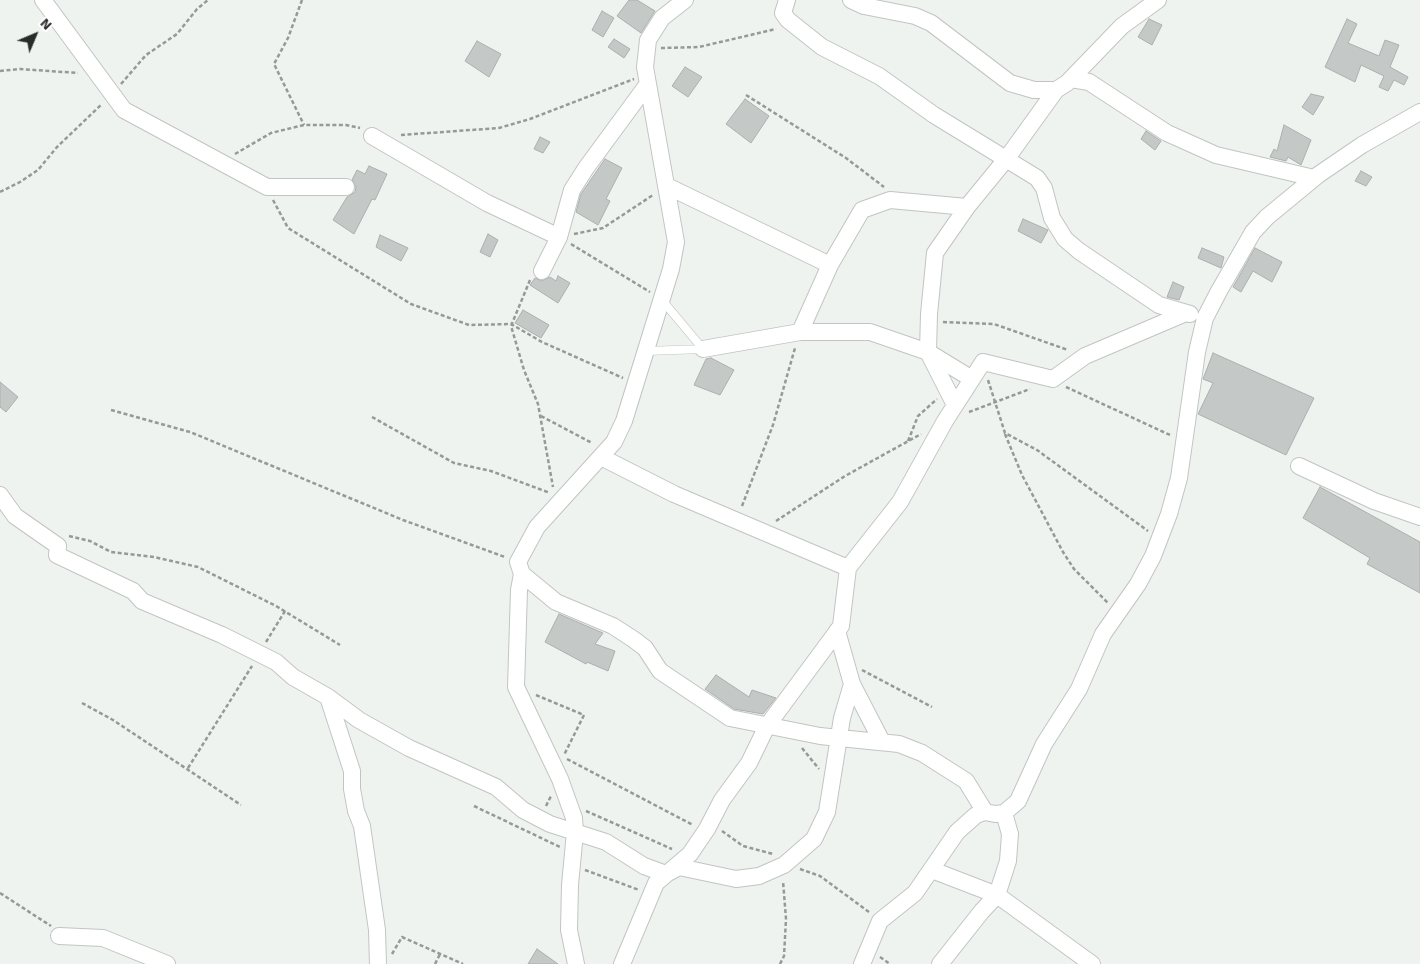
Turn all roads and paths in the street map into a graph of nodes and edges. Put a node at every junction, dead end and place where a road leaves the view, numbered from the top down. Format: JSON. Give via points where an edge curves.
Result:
{"nodes":[{"id":1,"x":43,"y":0,"type":"edge"},
{"id":2,"x":302,"y":0,"type":"edge"},
{"id":3,"x":684,"y":0,"type":"edge"},
{"id":4,"x":787,"y":0,"type":"edge"},
{"id":5,"x":851,"y":0,"type":"edge"},
{"id":6,"x":1158,"y":0,"type":"edge"},
{"id":7,"x":793,"y":25,"type":"junction"},
{"id":8,"x":647,"y":49,"type":"junction"},
{"id":9,"x":1084,"y":65,"type":"junction"},
{"id":10,"x":0,"y":71,"type":"edge"},
{"id":11,"x":98,"y":75,"type":"junction"},
{"id":12,"x":1071,"y":79,"type":"junction"},
{"id":13,"x":647,"y":80,"type":"junction"},
{"id":14,"x":1089,"y":82,"type":"junction"},
{"id":15,"x":1056,"y":90,"type":"junction"},
{"id":16,"x":746,"y":95,"type":"dead end"},
{"id":17,"x":1420,"y":112,"type":"edge"},
{"id":18,"x":304,"y":125,"type":"junction"},
{"id":19,"x":398,"y":135,"type":"dead end"},
{"id":20,"x":372,"y":136,"type":"joint"},
{"id":21,"x":1007,"y":158,"type":"junction"},
{"id":22,"x":220,"y":162,"type":"junction"},
{"id":23,"x":1314,"y":178,"type":"junction"},
{"id":24,"x":667,"y":186,"type":"junction"},
{"id":25,"x":266,"y":187,"type":"junction"},
{"id":26,"x":346,"y":187,"type":"dead end"},
{"id":27,"x":903,"y":201,"type":"junction"},
{"id":28,"x":967,"y":206,"type":"junction"},
{"id":29,"x":559,"y":237,"type":"junction"},
{"id":30,"x":830,"y":265,"type":"junction"},
{"id":31,"x":544,"y":268,"type":"joint"},
{"id":32,"x":662,"y":300,"type":"junction"},
{"id":33,"x":1186,"y":313,"type":"junction"},
{"id":34,"x":1205,"y":318,"type":"junction"},
{"id":35,"x":928,"y":321,"type":"junction"},
{"id":36,"x":511,"y":324,"type":"junction"},
{"id":37,"x":800,"y":332,"type":"junction"},
{"id":38,"x":703,"y":349,"type":"junction"},
{"id":39,"x":646,"y":351,"type":"junction"},
{"id":40,"x":928,"y":352,"type":"junction"},
{"id":41,"x":1085,"y":356,"type":"junction"},
{"id":42,"x":972,"y":379,"type":"junction"},
{"id":43,"x":1053,"y":379,"type":"junction"},
{"id":44,"x":636,"y":383,"type":"junction"},
{"id":45,"x":947,"y":390,"type":"junction"},
{"id":46,"x":996,"y":402,"type":"junction"},
{"id":47,"x":955,"y":406,"type":"junction"},
{"id":48,"x":111,"y":410,"type":"dead end"},
{"id":49,"x":541,"y":416,"type":"junction"},
{"id":50,"x":372,"y":417,"type":"dead end"},
{"id":51,"x":945,"y":421,"type":"junction"},
{"id":52,"x":923,"y":433,"type":"dead end"},
{"id":53,"x":1004,"y":433,"type":"junction"},
{"id":54,"x":908,"y":441,"type":"junction"},
{"id":55,"x":1184,"y":441,"type":"junction"},
{"id":56,"x":603,"y":454,"type":"junction"},
{"id":57,"x":1299,"y":466,"type":"dead end"},
{"id":58,"x":0,"y":495,"type":"edge"},
{"id":59,"x":1420,"y":517,"type":"edge"},
{"id":60,"x":736,"y":522,"type":"junction"},
{"id":61,"x":760,"y":531,"type":"junction"},
{"id":62,"x":40,"y":534,"type":"junction"},
{"id":63,"x":1160,"y":539,"type":"junction"},
{"id":64,"x":520,"y":568,"type":"junction"},
{"id":65,"x":848,"y":568,"type":"junction"},
{"id":66,"x":285,"y":611,"type":"junction"},
{"id":67,"x":1118,"y":612,"type":"junction"},
{"id":68,"x":836,"y":631,"type":"junction"},
{"id":69,"x":340,"y":644,"type":"dead end"},
{"id":70,"x":260,"y":654,"type":"junction"},
{"id":71,"x":845,"y":661,"type":"junction"},
{"id":72,"x":852,"y":684,"type":"junction"},
{"id":73,"x":516,"y":687,"type":"junction"},
{"id":74,"x":328,"y":697,"type":"junction"},
{"id":75,"x":82,"y":703,"type":"dead end"},
{"id":76,"x":932,"y":708,"type":"dead end"},
{"id":77,"x":767,"y":726,"type":"junction"},
{"id":78,"x":786,"y":730,"type":"junction"},
{"id":79,"x":840,"y":737,"type":"junction"},
{"id":80,"x":882,"y":740,"type":"junction"},
{"id":81,"x":188,"y":768,"type":"junction"},
{"id":82,"x":832,"y":784,"type":"junction"},
{"id":83,"x":569,"y":803,"type":"junction"},
{"id":84,"x":241,"y":805,"type":"dead end"},
{"id":85,"x":474,"y":806,"type":"dead end"},
{"id":86,"x":985,"y":812,"type":"junction"},
{"id":87,"x":1004,"y":813,"type":"junction"},
{"id":88,"x":540,"y":819,"type":"junction"},
{"id":89,"x":708,"y":827,"type":"junction"},
{"id":90,"x":575,"y":832,"type":"junction"},
{"id":91,"x":688,"y":856,"type":"junction"},
{"id":92,"x":572,"y":859,"type":"junction"},
{"id":93,"x":788,"y":862,"type":"junction"},
{"id":94,"x":932,"y":870,"type":"junction"},
{"id":95,"x":666,"y":874,"type":"junction"},
{"id":96,"x":0,"y":893,"type":"edge"},
{"id":97,"x":651,"y":894,"type":"junction"},
{"id":98,"x":997,"y":896,"type":"junction"},
{"id":99,"x":880,"y":921,"type":"junction"},
{"id":100,"x":59,"y":936,"type":"joint"},
{"id":101,"x":440,"y":954,"type":"junction"},
{"id":102,"x":384,"y":961,"type":"edge"},
{"id":103,"x":167,"y":964,"type":"edge"},
{"id":104,"x":435,"y":964,"type":"edge"},
{"id":105,"x":463,"y":964,"type":"edge"},
{"id":106,"x":576,"y":964,"type":"edge"},
{"id":107,"x":622,"y":964,"type":"edge"},
{"id":108,"x":780,"y":964,"type":"edge"},
{"id":109,"x":862,"y":964,"type":"edge"},
{"id":110,"x":940,"y":964,"type":"edge"},
{"id":111,"x":1092,"y":964,"type":"edge"}],
"edges":[{"from":1,"to":11,"type":"street"},
{"from":2,"to":18,"type":"path","via":[[274,64]]},
{"from":3,"to":8,"type":"street","via":[[662,18],[648,40]]},
{"from":4,"to":7,"type":"street","via":[[784,13]]},
{"from":5,"to":15,"type":"street","via":[[864,6],[916,16],[931,23],[1010,83],[1034,90]]},
{"from":6,"to":9,"type":"street","via":[[1122,26]]},
{"from":7,"to":8,"type":"path","via":[[698,47]]},
{"from":7,"to":21,"type":"street","via":[[822,47],[879,76],[934,115]]},
{"from":8,"to":13,"type":"street","via":[[644,67]]},
{"from":9,"to":12,"type":"street"},
{"from":9,"to":14,"type":"street"},
{"from":10,"to":11,"type":"path","via":[[20,69]]},
{"from":11,"to":22,"type":"street","via":[[124,110]]},
{"from":12,"to":14,"type":"street"},
{"from":12,"to":15,"type":"street"},
{"from":13,"to":19,"type":"path","via":[[499,128]]},
{"from":13,"to":24,"type":"street"},
{"from":13,"to":29,"type":"street","via":[[572,190]]},
{"from":14,"to":23,"type":"street","via":[[1167,133],[1216,155]]},
{"from":15,"to":21,"type":"street"},
{"from":16,"to":27,"type":"path","via":[[846,158]]},
{"from":17,"to":23,"type":"street","via":[[1362,145]]},
{"from":18,"to":20,"type":"path","via":[[346,125],[369,129]]},
{"from":18,"to":22,"type":"path","via":[[271,133]]},
{"from":20,"to":29,"type":"street","via":[[487,203]]},
{"from":21,"to":28,"type":"street"},
{"from":21,"to":33,"type":"street","via":[[1037,178],[1044,188],[1052,218],[1065,239],[1159,305]]},
{"from":22,"to":25,"type":"street"},
{"from":23,"to":34,"type":"street","via":[[1253,232]]},
{"from":24,"to":29,"type":"path","via":[[603,228]]},
{"from":24,"to":30,"type":"street"},
{"from":24,"to":32,"type":"street","via":[[676,242]]},
{"from":25,"to":26,"type":"street"},
{"from":25,"to":36,"type":"path","via":[[288,228],[411,304],[469,325]]},
{"from":27,"to":28,"type":"street"},
{"from":27,"to":30,"type":"street","via":[[890,200],[862,210]]},
{"from":28,"to":35,"type":"street","via":[[935,253]]},
{"from":29,"to":31,"type":"street"},
{"from":29,"to":32,"type":"path"},
{"from":30,"to":37,"type":"street"},
{"from":31,"to":36,"type":"path","via":[[538,263]]},
{"from":32,"to":38,"type":"lane"},
{"from":32,"to":39,"type":"street"},
{"from":33,"to":34,"type":"street"},
{"from":33,"to":41,"type":"street"},
{"from":34,"to":55,"type":"street"},
{"from":35,"to":40,"type":"street"},
{"from":35,"to":41,"type":"path","via":[[994,324]]},
{"from":36,"to":44,"type":"path","via":[[542,342]]},
{"from":36,"to":49,"type":"path"},
{"from":37,"to":38,"type":"street"},
{"from":37,"to":40,"type":"street","via":[[870,332]]},
{"from":37,"to":60,"type":"path","via":[[772,425]]},
{"from":38,"to":39,"type":"lane"},
{"from":39,"to":44,"type":"street"},
{"from":40,"to":42,"type":"street"},
{"from":40,"to":45,"type":"street"},
{"from":41,"to":43,"type":"street"},
{"from":42,"to":43,"type":"street","via":[[983,362]]},
{"from":42,"to":47,"type":"street"},
{"from":43,"to":46,"type":"path"},
{"from":43,"to":55,"type":"path","via":[[1086,398]]},
{"from":44,"to":56,"type":"street","via":[[624,421],[614,442]]},
{"from":45,"to":47,"type":"street"},
{"from":45,"to":54,"type":"path","via":[[918,416]]},
{"from":46,"to":51,"type":"path"},
{"from":46,"to":53,"type":"path"},
{"from":47,"to":51,"type":"street"},
{"from":48,"to":64,"type":"path","via":[[190,432]]},
{"from":49,"to":50,"type":"path","via":[[554,494],[491,471],[454,463]]},
{"from":49,"to":56,"type":"path"},
{"from":51,"to":65,"type":"street","via":[[900,502]]},
{"from":52,"to":54,"type":"path"},
{"from":53,"to":63,"type":"path","via":[[1037,450]]},
{"from":53,"to":67,"type":"path","via":[[1062,552],[1074,569]]},
{"from":54,"to":61,"type":"path","via":[[845,476]]},
{"from":55,"to":63,"type":"street","via":[[1179,478]]},
{"from":56,"to":60,"type":"street","via":[[674,494]]},
{"from":56,"to":64,"type":"street","via":[[537,527]]},
{"from":57,"to":59,"type":"street","via":[[1374,502]]},
{"from":58,"to":62,"type":"street","via":[[15,516]]},
{"from":60,"to":61,"type":"street"},
{"from":61,"to":65,"type":"street"},
{"from":62,"to":66,"type":"path","via":[[62,535],[90,541],[111,552],[198,567]]},
{"from":62,"to":70,"type":"street","via":[[58,546],[57,554],[133,592],[142,601]]},
{"from":63,"to":67,"type":"street","via":[[1138,584]]},
{"from":64,"to":73,"type":"street"},
{"from":64,"to":77,"type":"street","via":[[556,602],[633,638],[645,648],[660,671],[730,718]]},
{"from":65,"to":68,"type":"street","via":[[841,626]]},
{"from":66,"to":69,"type":"path"},
{"from":66,"to":70,"type":"path"},
{"from":67,"to":87,"type":"street","via":[[1096,646],[1079,689],[1044,744],[1018,801]]},
{"from":68,"to":71,"type":"street"},
{"from":68,"to":77,"type":"street"},
{"from":70,"to":74,"type":"street"},
{"from":70,"to":81,"type":"path"},
{"from":71,"to":72,"type":"street"},
{"from":71,"to":76,"type":"path"},
{"from":72,"to":79,"type":"street"},
{"from":72,"to":80,"type":"street"},
{"from":73,"to":83,"type":"street"},
{"from":73,"to":89,"type":"path","via":[[584,715],[563,757]]},
{"from":74,"to":88,"type":"street","via":[[359,720],[409,748],[496,787],[523,810]]},
{"from":74,"to":102,"type":"street","via":[[352,771],[352,789],[362,826]]},
{"from":75,"to":81,"type":"path"},
{"from":77,"to":78,"type":"street"},
{"from":77,"to":89,"type":"street","via":[[749,763],[722,800]]},
{"from":78,"to":79,"type":"street"},
{"from":78,"to":82,"type":"path"},
{"from":79,"to":80,"type":"street"},
{"from":79,"to":82,"type":"street"},
{"from":80,"to":86,"type":"street","via":[[922,753],[947,767],[966,781]]},
{"from":81,"to":84,"type":"path"},
{"from":82,"to":93,"type":"street","via":[[827,812],[814,839]]},
{"from":83,"to":88,"type":"path","via":[[551,796]]},
{"from":83,"to":90,"type":"street"},
{"from":83,"to":91,"type":"path"},
{"from":85,"to":92,"type":"path"},
{"from":86,"to":87,"type":"street"},
{"from":86,"to":94,"type":"street","via":[[976,815],[957,832]]},
{"from":87,"to":98,"type":"street","via":[[1010,834],[1008,861]]},
{"from":88,"to":90,"type":"street"},
{"from":89,"to":91,"type":"street"},
{"from":89,"to":93,"type":"path","via":[[742,846]]},
{"from":90,"to":92,"type":"street"},
{"from":90,"to":95,"type":"street","via":[[606,842],[644,866]]},
{"from":91,"to":95,"type":"street"},
{"from":92,"to":97,"type":"path"},
{"from":92,"to":106,"type":"street","via":[[569,930]]},
{"from":93,"to":95,"type":"street","via":[[758,876],[736,879],[679,867]]},
{"from":93,"to":99,"type":"path","via":[[820,876]]},
{"from":93,"to":108,"type":"path","via":[[783,894],[784,956]]},
{"from":94,"to":98,"type":"street"},
{"from":94,"to":99,"type":"street","via":[[915,893]]},
{"from":95,"to":97,"type":"street","via":[[656,883]]},
{"from":96,"to":100,"type":"path","via":[[49,923]]},
{"from":97,"to":107,"type":"street"},
{"from":98,"to":110,"type":"street"},
{"from":98,"to":111,"type":"street"},
{"from":99,"to":109,"type":"street"},
{"from":100,"to":103,"type":"street","via":[[103,938]]},
{"from":101,"to":102,"type":"path","via":[[402,937]]},
{"from":101,"to":104,"type":"path"},
{"from":101,"to":105,"type":"path"}]}
